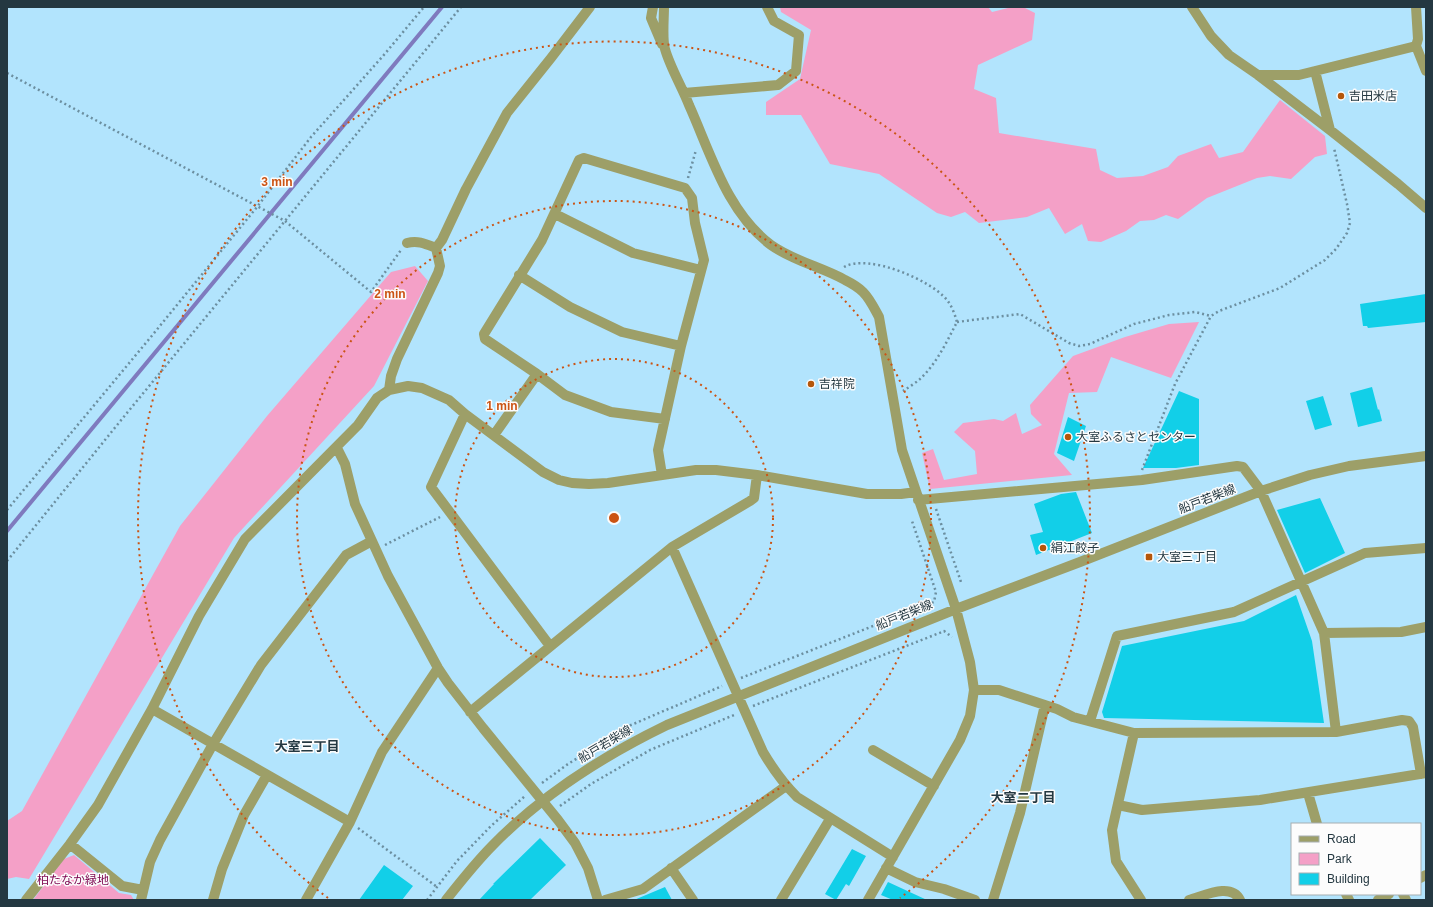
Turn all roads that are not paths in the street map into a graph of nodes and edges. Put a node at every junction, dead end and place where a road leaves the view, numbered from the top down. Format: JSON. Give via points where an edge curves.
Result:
{"nodes":[{"id":1,"x":590,"y":7,"type":"edge"},
{"id":2,"x":653,"y":7,"type":"edge"},
{"id":3,"x":664,"y":7,"type":"edge"},
{"id":4,"x":767,"y":7,"type":"edge"},
{"id":5,"x":1192,"y":7,"type":"edge"},
{"id":6,"x":1416,"y":7,"type":"edge"},
{"id":7,"x":1416,"y":46,"type":"junction"},
{"id":8,"x":664,"y":48,"type":"junction"},
{"id":9,"x":1315,"y":71,"type":"junction"},
{"id":10,"x":1426,"y":71,"type":"edge"},
{"id":11,"x":1258,"y":74,"type":"junction"},
{"id":12,"x":683,"y":91,"type":"junction"},
{"id":13,"x":1330,"y":130,"type":"junction"},
{"id":14,"x":1426,"y":208,"type":"edge"},
{"id":15,"x":555,"y":214,"type":"junction"},
{"id":16,"x":407,"y":243,"type":"road end"},
{"id":17,"x":436,"y":248,"type":"junction"},
{"id":18,"x":701,"y":270,"type":"junction"},
{"id":19,"x":519,"y":275,"type":"junction"},
{"id":20,"x":681,"y":346,"type":"junction"},
{"id":21,"x":537,"y":374,"type":"junction"},
{"id":22,"x":389,"y":390,"type":"junction"},
{"id":23,"x":465,"y":414,"type":"junction"},
{"id":24,"x":665,"y":419,"type":"junction"},
{"id":25,"x":494,"y":435,"type":"junction"},
{"id":26,"x":337,"y":448,"type":"junction"},
{"id":27,"x":1426,"y":456,"type":"edge"},
{"id":28,"x":662,"y":475,"type":"junction"},
{"id":29,"x":757,"y":475,"type":"junction"},
{"id":30,"x":1261,"y":491,"type":"junction"},
{"id":31,"x":917,"y":496,"type":"junction"},
{"id":32,"x":374,"y":546,"type":"junction"},
{"id":33,"x":672,"y":546,"type":"junction"},
{"id":34,"x":1426,"y":548,"type":"edge"},
{"id":35,"x":1301,"y":581,"type":"junction"},
{"id":36,"x":956,"y":609,"type":"junction"},
{"id":37,"x":1426,"y":627,"type":"edge"},
{"id":38,"x":1324,"y":633,"type":"junction"},
{"id":39,"x":550,"y":646,"type":"junction"},
{"id":40,"x":438,"y":668,"type":"junction"},
{"id":41,"x":974,"y":690,"type":"junction"},
{"id":42,"x":738,"y":696,"type":"junction"},
{"id":43,"x":1045,"y":705,"type":"junction"},
{"id":44,"x":152,"y":709,"type":"junction"},
{"id":45,"x":470,"y":712,"type":"junction"},
{"id":46,"x":1090,"y":721,"type":"junction"},
{"id":47,"x":1134,"y":732,"type":"junction"},
{"id":48,"x":1336,"y":732,"type":"junction"},
{"id":49,"x":213,"y":744,"type":"junction"},
{"id":50,"x":873,"y":750,"type":"dead end"},
{"id":51,"x":1424,"y":774,"type":"edge"},
{"id":52,"x":267,"y":775,"type":"junction"},
{"id":53,"x":786,"y":786,"type":"junction"},
{"id":54,"x":934,"y":786,"type":"junction"},
{"id":55,"x":1308,"y":793,"type":"junction"},
{"id":56,"x":542,"y":801,"type":"junction"},
{"id":57,"x":1118,"y":805,"type":"junction"},
{"id":58,"x":830,"y":818,"type":"junction"},
{"id":59,"x":350,"y":822,"type":"junction"},
{"id":60,"x":1317,"y":823,"type":"edge"},
{"id":61,"x":70,"y":844,"type":"junction"},
{"id":62,"x":893,"y":857,"type":"junction"},
{"id":63,"x":672,"y":868,"type":"junction"},
{"id":64,"x":886,"y":868,"type":"junction"},
{"id":65,"x":142,"y":895,"type":"edge"},
{"id":66,"x":1387,"y":895,"type":"edge"},
{"id":67,"x":26,"y":900,"type":"edge"},
{"id":68,"x":213,"y":900,"type":"edge"},
{"id":69,"x":306,"y":900,"type":"edge"},
{"id":70,"x":446,"y":900,"type":"edge"},
{"id":71,"x":598,"y":900,"type":"edge"},
{"id":72,"x":605,"y":900,"type":"edge"},
{"id":73,"x":693,"y":900,"type":"edge"},
{"id":74,"x":781,"y":900,"type":"edge"},
{"id":75,"x":868,"y":900,"type":"edge"},
{"id":76,"x":975,"y":900,"type":"edge"},
{"id":77,"x":992,"y":900,"type":"edge"},
{"id":78,"x":1141,"y":900,"type":"edge"},
{"id":79,"x":1189,"y":900,"type":"edge"},
{"id":80,"x":1240,"y":900,"type":"edge"},
{"id":81,"x":1378,"y":900,"type":"edge"}],
"edges":[{"from":1,"to":17,"type":"street","via":[[507,113]]},
{"from":2,"to":8,"type":"street","via":[[651,18]]},
{"from":3,"to":8,"type":"street"},
{"from":4,"to":12,"type":"street","via":[[774,21],[799,35],[796,71],[778,85]]},
{"from":5,"to":11,"type":"street","via":[[1211,36],[1229,55]]},
{"from":6,"to":7,"type":"street"},
{"from":7,"to":9,"type":"street"},
{"from":7,"to":10,"type":"street"},
{"from":8,"to":12,"type":"street"},
{"from":9,"to":11,"type":"street","via":[[1299,74]]},
{"from":9,"to":13,"type":"street"},
{"from":11,"to":13,"type":"street"},
{"from":12,"to":31,"type":"street","via":[[732,200],[747,222],[772,246],[836,275],[862,291],[873,305],[879,318],[902,450]]},
{"from":13,"to":14,"type":"street"},
{"from":15,"to":18,"type":"street","via":[[633,253]]},
{"from":15,"to":18,"type":"street","via":[[579,160],[584,158],[685,188],[692,198],[704,260]]},
{"from":15,"to":19,"type":"street","via":[[542,240]]},
{"from":16,"to":17,"type":"street","via":[[420,242]]},
{"from":17,"to":22,"type":"street","via":[[440,266],[438,273],[397,359]]},
{"from":18,"to":20,"type":"street"},
{"from":19,"to":20,"type":"street","via":[[570,307],[622,332]]},
{"from":19,"to":21,"type":"street","via":[[484,334],[485,339]]},
{"from":20,"to":24,"type":"street"},
{"from":21,"to":24,"type":"street","via":[[564,395],[611,412]]},
{"from":21,"to":25,"type":"street"},
{"from":22,"to":23,"type":"street","via":[[408,386],[422,388],[450,400]]},
{"from":22,"to":26,"type":"street","via":[[377,398],[358,425]]},
{"from":23,"to":25,"type":"street"},
{"from":23,"to":39,"type":"street","via":[[431,487]]},
{"from":24,"to":28,"type":"street","via":[[658,450]]},
{"from":25,"to":28,"type":"street","via":[[543,472],[559,480],[589,484]]},
{"from":26,"to":32,"type":"street","via":[[345,464],[355,504]]},
{"from":26,"to":44,"type":"street","via":[[246,539],[199,616]]},
{"from":27,"to":30,"type":"street","name":"船戸若柴線","via":[[1349,466],[1310,475]]},
{"from":28,"to":29,"type":"street","via":[[716,470]]},
{"from":29,"to":31,"type":"street","via":[[867,494]]},
{"from":29,"to":33,"type":"street","via":[[754,498]]},
{"from":30,"to":31,"type":"street","via":[[1243,467],[1237,466],[1142,480]]},
{"from":30,"to":35,"type":"street"},
{"from":30,"to":36,"type":"street","name":"船戸若柴線"},
{"from":31,"to":36,"type":"street"},
{"from":32,"to":40,"type":"street"},
{"from":32,"to":49,"type":"street","via":[[346,555],[261,665]]},
{"from":33,"to":39,"type":"street"},
{"from":33,"to":42,"type":"street"},
{"from":34,"to":35,"type":"street","via":[[1365,553]]},
{"from":35,"to":38,"type":"street"},
{"from":35,"to":46,"type":"street","via":[[1234,612],[1117,636]]},
{"from":36,"to":41,"type":"street","via":[[970,662]]},
{"from":36,"to":42,"type":"street","name":"船戸若柴線"},
{"from":37,"to":38,"type":"street","via":[[1401,632]]},
{"from":38,"to":48,"type":"street"},
{"from":39,"to":45,"type":"street"},
{"from":40,"to":45,"type":"street"},
{"from":40,"to":59,"type":"street","via":[[382,752]]},
{"from":41,"to":43,"type":"street","via":[[999,690]]},
{"from":41,"to":54,"type":"street","via":[[970,716],[960,740]]},
{"from":42,"to":53,"type":"street","via":[[762,752]]},
{"from":42,"to":56,"type":"street","name":"船戸若柴線","via":[[631,742]]},
{"from":43,"to":46,"type":"street"},
{"from":43,"to":77,"type":"street","via":[[1020,812]]},
{"from":44,"to":49,"type":"street"},
{"from":44,"to":61,"type":"street","via":[[98,805]]},
{"from":45,"to":56,"type":"street"},
{"from":46,"to":47,"type":"street"},
{"from":47,"to":48,"type":"street"},
{"from":47,"to":57,"type":"street"},
{"from":48,"to":51,"type":"street","via":[[1402,720],[1409,721],[1413,727]]},
{"from":49,"to":52,"type":"street"},
{"from":49,"to":65,"type":"street","via":[[160,840],[150,862]]},
{"from":50,"to":54,"type":"street"},
{"from":51,"to":55,"type":"street"},
{"from":52,"to":59,"type":"street"},
{"from":52,"to":68,"type":"street","via":[[244,815],[222,869]]},
{"from":53,"to":58,"type":"street","via":[[797,797]]},
{"from":53,"to":63,"type":"street"},
{"from":54,"to":62,"type":"street"},
{"from":55,"to":57,"type":"street","via":[[1260,800],[1142,810]]},
{"from":55,"to":60,"type":"street"},
{"from":56,"to":70,"type":"street","name":"船戸若柴線","via":[[493,845]]},
{"from":56,"to":71,"type":"street","via":[[575,843],[588,868]]},
{"from":57,"to":78,"type":"street","via":[[1112,830],[1116,861]]},
{"from":58,"to":62,"type":"street"},
{"from":58,"to":74,"type":"street"},
{"from":59,"to":69,"type":"street"},
{"from":61,"to":65,"type":"street","via":[[122,886]]},
{"from":61,"to":67,"type":"street"},
{"from":62,"to":64,"type":"street"},
{"from":63,"to":72,"type":"street","via":[[643,889]]},
{"from":63,"to":73,"type":"street"},
{"from":64,"to":75,"type":"street"},
{"from":64,"to":76,"type":"street","via":[[915,882]]},
{"from":66,"to":81,"type":"street"},
{"from":79,"to":80,"type":"street","via":[[1225,890],[1232,891]]}]}
